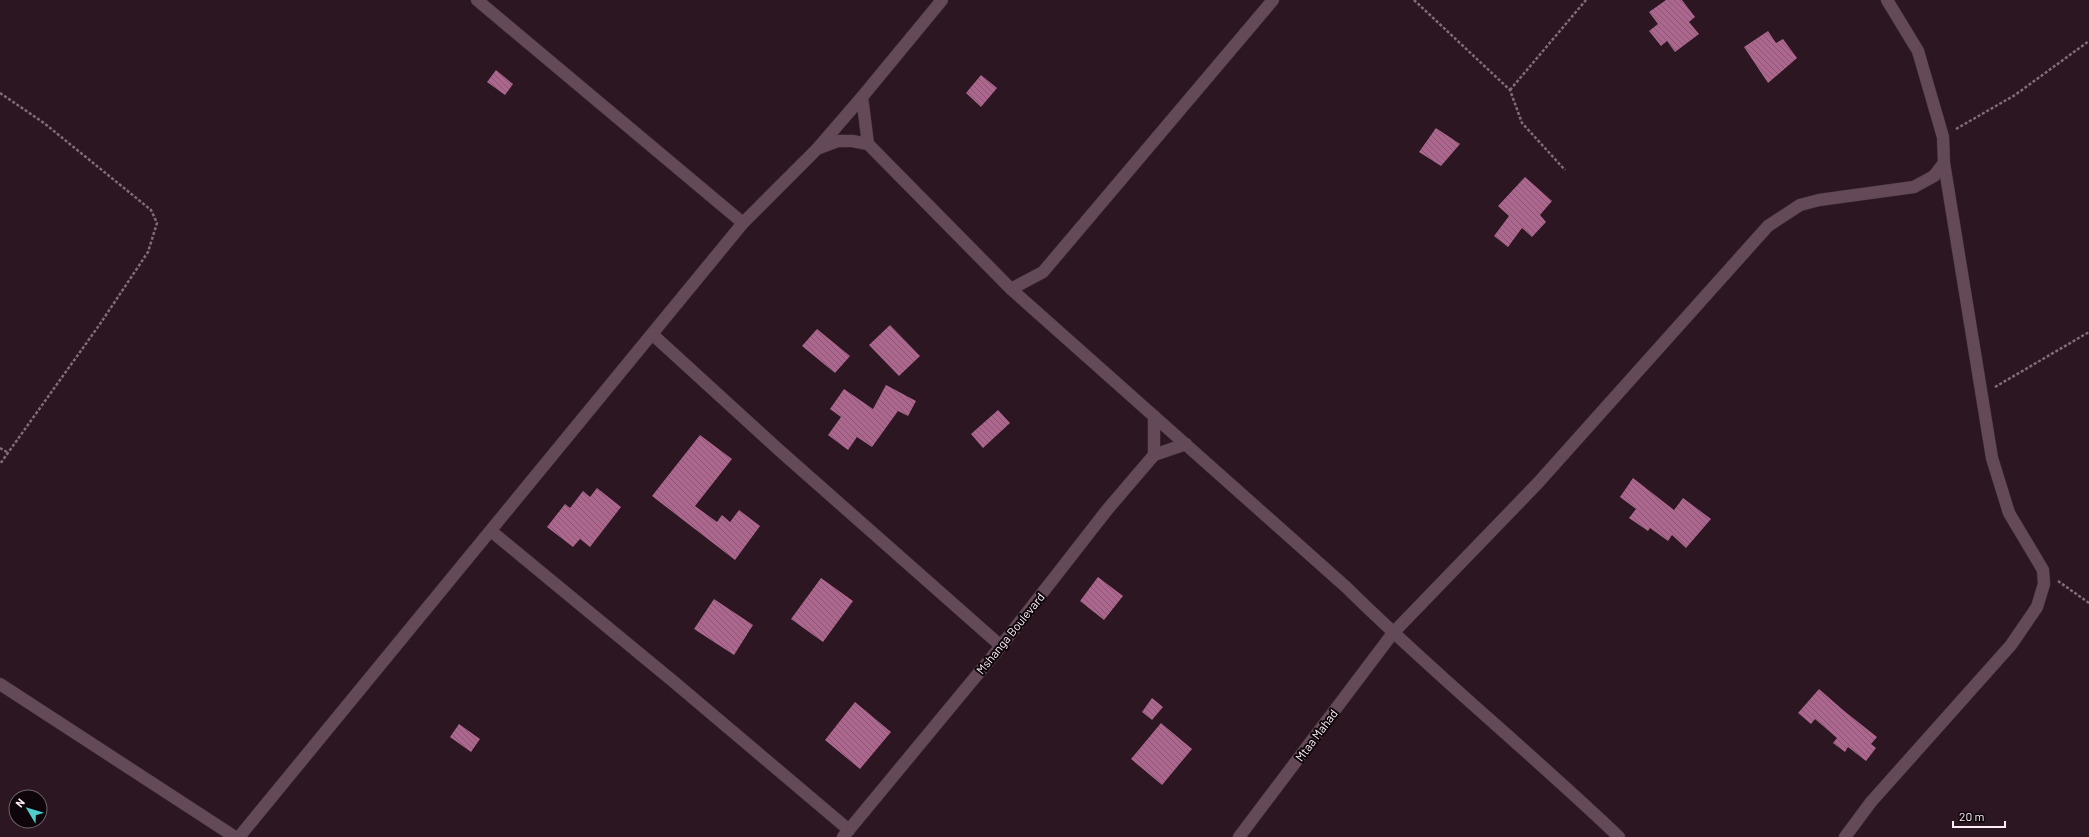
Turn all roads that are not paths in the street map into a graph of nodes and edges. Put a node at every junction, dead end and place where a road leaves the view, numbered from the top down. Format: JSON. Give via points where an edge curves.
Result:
{"nodes":[{"id":1,"x":477,"y":0,"type":"edge"},
{"id":2,"x":942,"y":0,"type":"edge"},
{"id":3,"x":1273,"y":0,"type":"edge"},
{"id":4,"x":1887,"y":0,"type":"edge"},
{"id":5,"x":862,"y":98,"type":"junction"},
{"id":6,"x":868,"y":144,"type":"junction"},
{"id":7,"x":817,"y":149,"type":"junction"},
{"id":8,"x":1944,"y":163,"type":"junction"},
{"id":9,"x":743,"y":223,"type":"junction"},
{"id":10,"x":1011,"y":289,"type":"junction"},
{"id":11,"x":652,"y":334,"type":"junction"},
{"id":12,"x":1154,"y":416,"type":"junction"},
{"id":13,"x":1186,"y":444,"type":"junction"},
{"id":14,"x":1154,"y":455,"type":"junction"},
{"id":15,"x":490,"y":531,"type":"junction"},
{"id":16,"x":1393,"y":633,"type":"junction"},
{"id":17,"x":1001,"y":646,"type":"junction"},
{"id":18,"x":0,"y":684,"type":"edge"},
{"id":19,"x":846,"y":834,"type":"edge"},
{"id":20,"x":235,"y":837,"type":"edge"},
{"id":21,"x":239,"y":837,"type":"edge"},
{"id":22,"x":1240,"y":837,"type":"edge"},
{"id":23,"x":1619,"y":837,"type":"edge"},
{"id":24,"x":1845,"y":837,"type":"edge"}],
"edges":[{"from":1,"to":9,"type":"street"},
{"from":2,"to":5,"type":"street"},
{"from":3,"to":10,"type":"street","via":[[1043,272]]},
{"from":4,"to":8,"type":"street","via":[[1918,51],[1943,137]]},
{"from":5,"to":6,"type":"street"},
{"from":5,"to":7,"type":"street"},
{"from":6,"to":7,"type":"street","via":[[838,142]]},
{"from":6,"to":10,"type":"street"},
{"from":7,"to":9,"type":"street"},
{"from":8,"to":16,"type":"street","name":"Mtaa Mahad","via":[[1934,176],[1914,187],[1800,205],[1768,226],[1537,484]]},
{"from":8,"to":24,"type":"street","via":[[1992,458],[2009,513],[2043,570],[2044,584],[2037,608],[2011,645],[1871,802]]},
{"from":9,"to":11,"type":"street"},
{"from":10,"to":12,"type":"street"},
{"from":11,"to":15,"type":"street"},
{"from":11,"to":17,"type":"street"},
{"from":12,"to":13,"type":"street"},
{"from":12,"to":14,"type":"street"},
{"from":13,"to":14,"type":"street"},
{"from":13,"to":16,"type":"street","via":[[1346,587]]},
{"from":14,"to":17,"type":"street","name":"Mshanga Boulevard","via":[[1107,510]]},
{"from":15,"to":19,"type":"street","via":[[674,682]]},
{"from":15,"to":21,"type":"street"},
{"from":16,"to":22,"type":"street","name":"Mtaa Mahad"},
{"from":16,"to":23,"type":"street","via":[[1562,782]]},
{"from":17,"to":19,"type":"street","name":"Mshanga Boulevard"},
{"from":18,"to":20,"type":"street"}]}
